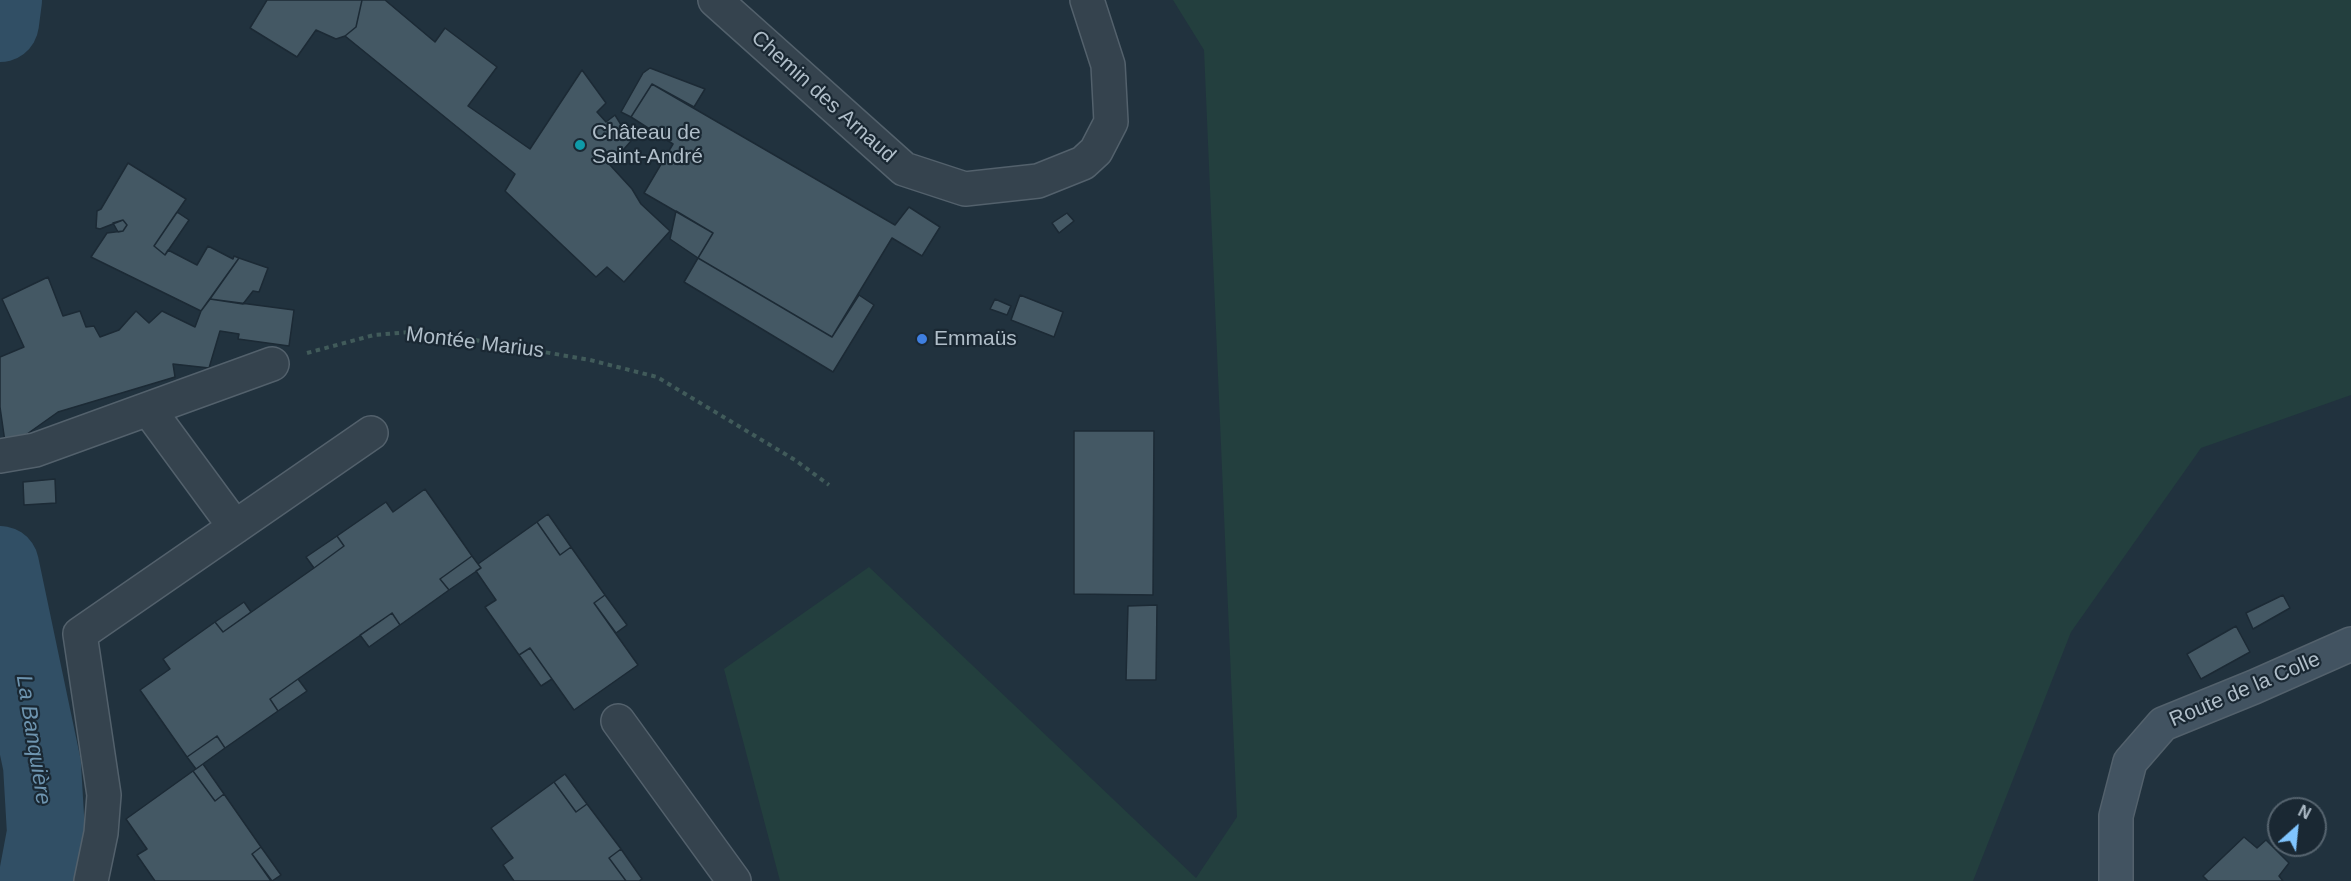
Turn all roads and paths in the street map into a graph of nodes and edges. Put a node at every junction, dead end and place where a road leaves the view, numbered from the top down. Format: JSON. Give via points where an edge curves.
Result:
{"nodes":[{"id":1,"x":714,"y":0,"type":"edge"},
{"id":2,"x":1087,"y":0,"type":"edge"},
{"id":3,"x":272,"y":364,"type":"joint"},
{"id":4,"x":149,"y":410,"type":"junction"},
{"id":5,"x":371,"y":433,"type":"dead end"},
{"id":6,"x":0,"y":456,"type":"edge"},
{"id":7,"x":829,"y":485,"type":"dead end"},
{"id":8,"x":235,"y":526,"type":"junction"},
{"id":9,"x":2351,"y":644,"type":"edge"},
{"id":10,"x":618,"y":721,"type":"dead end"},
{"id":11,"x":91,"y":881,"type":"edge"},
{"id":12,"x":734,"y":881,"type":"edge"},
{"id":13,"x":2116,"y":881,"type":"edge"}],
"edges":[{"from":1,"to":2,"type":"street","name":"Chemin des Arnaud","via":[[904,169],[965,189],[1038,181],[1083,163],[1096,151],[1111,122],[1108,65]]},
{"from":3,"to":4,"type":"street"},
{"from":3,"to":7,"type":"path","name":"Montée Marius","via":[[333,344],[411,332],[590,360],[657,376]]},
{"from":4,"to":6,"type":"street","via":[[35,450]]},
{"from":4,"to":8,"type":"street"},
{"from":5,"to":8,"type":"street"},
{"from":8,"to":11,"type":"street","via":[[80,634],[104,795]]},
{"from":9,"to":13,"type":"street","name":"Route de la Colle","via":[[2163,724],[2130,762],[2116,816]]},
{"from":10,"to":12,"type":"street"}]}
